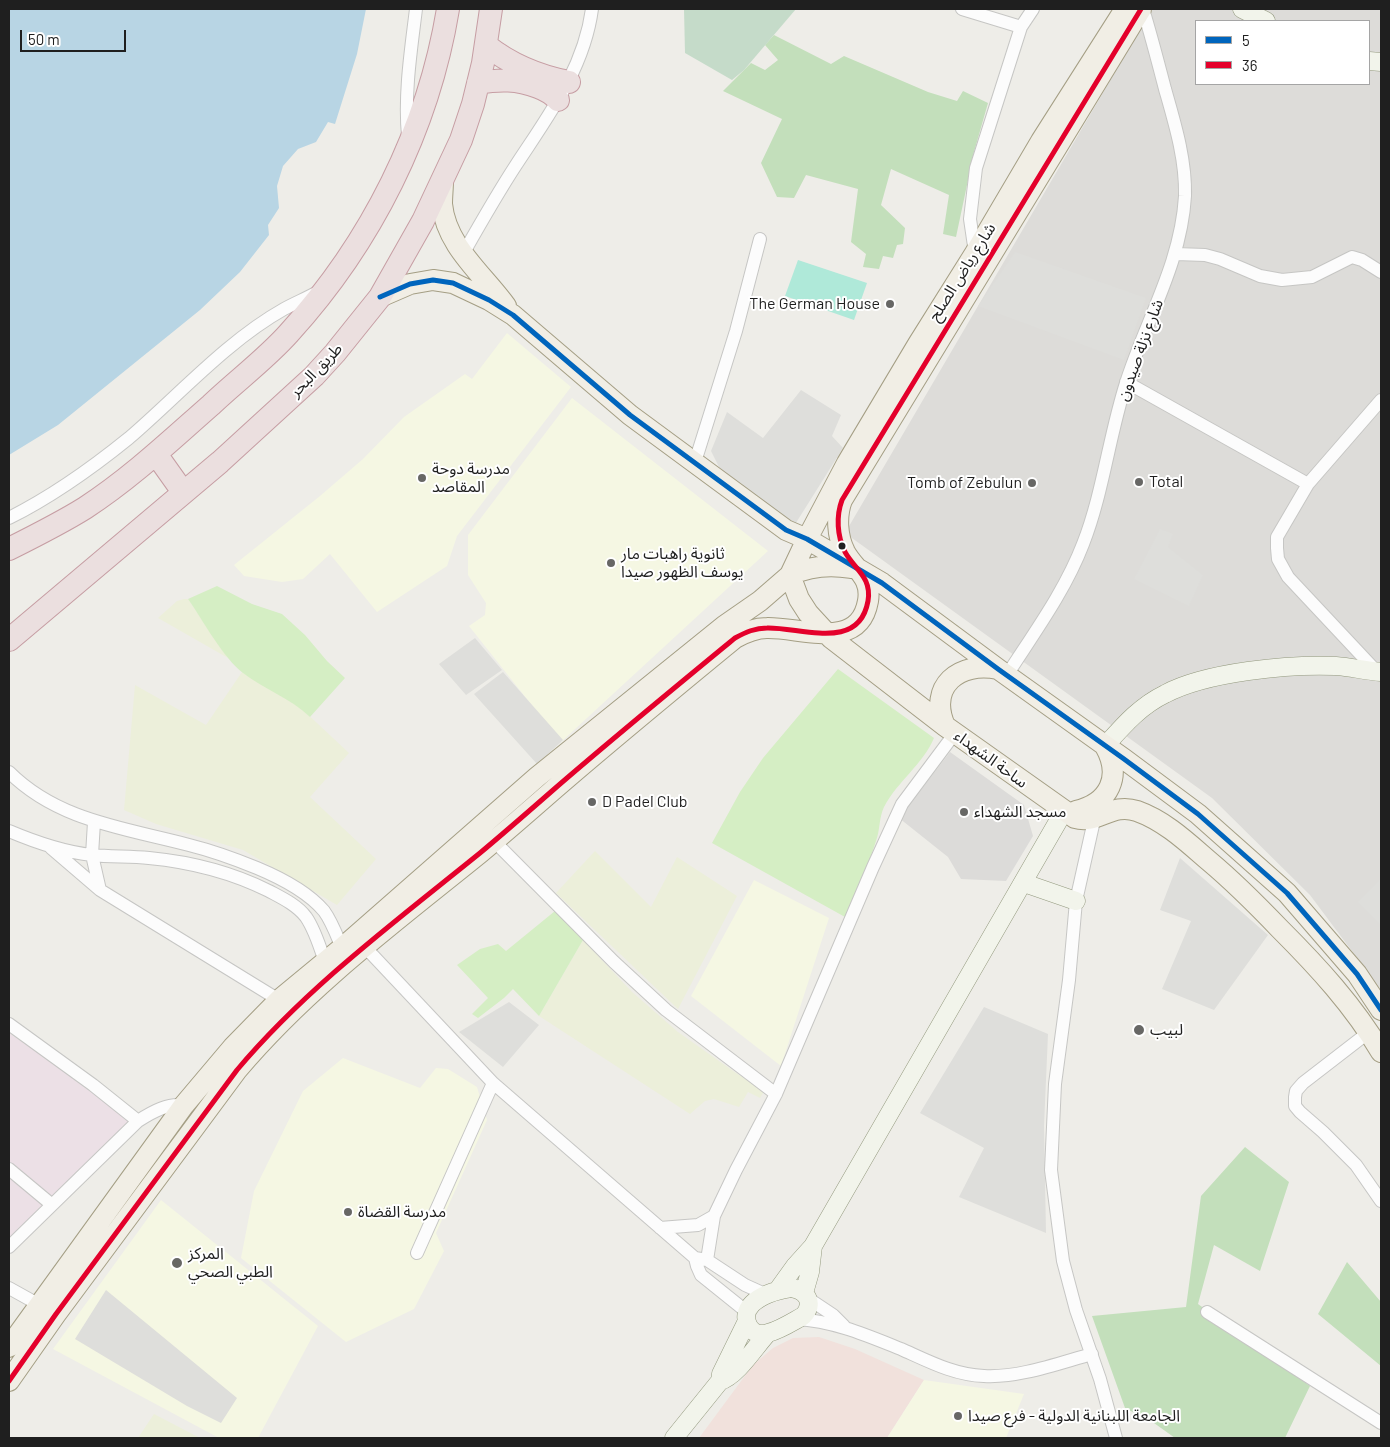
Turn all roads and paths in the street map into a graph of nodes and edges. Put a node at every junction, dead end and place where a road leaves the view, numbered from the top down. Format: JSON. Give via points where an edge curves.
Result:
{"nodes":[{"id":1,"x":416,"y":9,"type":"edge"},
{"id":2,"x":448,"y":9,"type":"edge"},
{"id":3,"x":491,"y":9,"type":"edge"},
{"id":4,"x":592,"y":9,"type":"edge"},
{"id":5,"x":962,"y":9,"type":"edge"},
{"id":6,"x":1033,"y":9,"type":"edge"},
{"id":7,"x":1125,"y":9,"type":"edge"},
{"id":8,"x":1142,"y":9,"type":"edge"},
{"id":9,"x":1242,"y":9,"type":"edge"},
{"id":10,"x":1264,"y":20,"type":"edge"},
{"id":11,"x":1021,"y":28,"type":"junction"},
{"id":12,"x":486,"y":44,"type":"junction"},
{"id":13,"x":478,"y":83,"type":"junction"},
{"id":14,"x":563,"y":91,"type":"junction"},
{"id":15,"x":408,"y":146,"type":"junction"},
{"id":16,"x":443,"y":179,"type":"junction"},
{"id":17,"x":760,"y":239,"type":"dead end"},
{"id":18,"x":975,"y":253,"type":"junction"},
{"id":19,"x":1176,"y":254,"type":"junction"},
{"id":20,"x":468,"y":262,"type":"junction"},
{"id":21,"x":1381,"y":272,"type":"edge"},
{"id":22,"x":329,"y":286,"type":"junction"},
{"id":23,"x":463,"y":287,"type":"junction"},
{"id":24,"x":380,"y":297,"type":"junction"},
{"id":25,"x":513,"y":316,"type":"junction"},
{"id":26,"x":1126,"y":382,"type":"junction"},
{"id":27,"x":1381,"y":400,"type":"edge"},
{"id":28,"x":156,"y":454,"type":"junction"},
{"id":29,"x":695,"y":462,"type":"junction"},
{"id":30,"x":1308,"y":484,"type":"junction"},
{"id":31,"x":182,"y":492,"type":"junction"},
{"id":32,"x":9,"y":518,"type":"edge"},
{"id":33,"x":786,"y":530,"type":"junction"},
{"id":34,"x":806,"y":539,"type":"junction"},
{"id":35,"x":9,"y":549,"type":"edge"},
{"id":36,"x":794,"y":567,"type":"junction"},
{"id":37,"x":858,"y":569,"type":"junction"},
{"id":38,"x":729,"y":632,"type":"junction"},
{"id":39,"x":824,"y":632,"type":"junction"},
{"id":40,"x":9,"y":640,"type":"edge"},
{"id":41,"x":1002,"y":672,"type":"junction"},
{"id":42,"x":1380,"y":673,"type":"edge"},
{"id":43,"x":950,"y":730,"type":"junction"},
{"id":44,"x":1105,"y":746,"type":"junction"},
{"id":45,"x":10,"y":777,"type":"edge"},
{"id":46,"x":1064,"y":811,"type":"junction"},
{"id":47,"x":1093,"y":812,"type":"junction"},
{"id":48,"x":94,"y":822,"type":"junction"},
{"id":49,"x":9,"y":831,"type":"edge"},
{"id":50,"x":494,"y":841,"type":"junction"},
{"id":51,"x":50,"y":846,"type":"junction"},
{"id":52,"x":92,"y":855,"type":"junction"},
{"id":53,"x":1024,"y":883,"type":"junction"},
{"id":54,"x":100,"y":890,"type":"junction"},
{"id":55,"x":1076,"y":901,"type":"junction"},
{"id":56,"x":365,"y":947,"type":"junction"},
{"id":57,"x":342,"y":948,"type":"junction"},
{"id":58,"x":325,"y":962,"type":"junction"},
{"id":59,"x":279,"y":1000,"type":"junction"},
{"id":60,"x":1381,"y":1010,"type":"edge"},
{"id":61,"x":9,"y":1024,"type":"edge"},
{"id":62,"x":1370,"y":1032,"type":"junction"},
{"id":63,"x":1381,"y":1052,"type":"edge"},
{"id":64,"x":493,"y":1083,"type":"junction"},
{"id":65,"x":776,"y":1094,"type":"junction"},
{"id":66,"x":184,"y":1105,"type":"junction"},
{"id":67,"x":203,"y":1115,"type":"junction"},
{"id":68,"x":138,"y":1121,"type":"junction"},
{"id":69,"x":9,"y":1169,"type":"edge"},
{"id":70,"x":1381,"y":1201,"type":"edge"},
{"id":71,"x":51,"y":1204,"type":"junction"},
{"id":72,"x":714,"y":1216,"type":"junction"},
{"id":73,"x":660,"y":1228,"type":"junction"},
{"id":74,"x":813,"y":1246,"type":"junction"},
{"id":75,"x":9,"y":1247,"type":"edge"},
{"id":76,"x":417,"y":1253,"type":"dead end"},
{"id":77,"x":701,"y":1259,"type":"junction"},
{"id":78,"x":9,"y":1288,"type":"edge"},
{"id":79,"x":772,"y":1293,"type":"junction"},
{"id":80,"x":806,"y":1296,"type":"junction"},
{"id":81,"x":47,"y":1309,"type":"junction"},
{"id":82,"x":1208,"y":1312,"type":"dead end"},
{"id":83,"x":746,"y":1317,"type":"junction"},
{"id":84,"x":796,"y":1319,"type":"junction"},
{"id":85,"x":844,"y":1326,"type":"junction"},
{"id":86,"x":767,"y":1334,"type":"junction"},
{"id":87,"x":9,"y":1347,"type":"edge"},
{"id":88,"x":1092,"y":1354,"type":"junction"},
{"id":89,"x":9,"y":1381,"type":"edge"},
{"id":90,"x":720,"y":1381,"type":"junction"},
{"id":91,"x":1381,"y":1423,"type":"edge"},
{"id":92,"x":674,"y":1438,"type":"edge"},
{"id":93,"x":1116,"y":1438,"type":"edge"}],
"edges":[{"from":1,"to":15,"type":"street","via":[[406,118]]},
{"from":2,"to":15,"type":"highway","via":[[430,87]]},
{"from":3,"to":12,"type":"highway","name":"طريق البحر"},
{"from":4,"to":14,"type":"street","via":[[584,44]]},
{"from":5,"to":11,"type":"street"},
{"from":6,"to":11,"type":"street"},
{"from":7,"to":18,"type":"main road","name":"شارع رياض الصلح"},
{"from":8,"to":19,"type":"street","name":"شارع نزلة صيدون","via":[[1177,130],[1184,170],[1183,210]]},
{"from":8,"to":37,"type":"main road","name":"شارع رياض الصلح","via":[[842,500],[838,516],[841,538],[845,552]]},
{"from":9,"to":10,"type":"street"},
{"from":11,"to":18,"type":"street","via":[[976,168],[970,219]]},
{"from":12,"to":13,"type":"highway","name":"طريق البحر"},
{"from":12,"to":14,"type":"highway","via":[[519,67],[552,79]]},
{"from":13,"to":14,"type":"highway","via":[[503,79],[520,81],[549,92]]},
{"from":13,"to":16,"type":"highway","name":"طريق البحر","via":[[466,126]]},
{"from":14,"to":20,"type":"street","via":[[509,177]]},
{"from":15,"to":22,"type":"highway","via":[[372,220]]},
{"from":16,"to":20,"type":"main road","via":[[446,221]]},
{"from":16,"to":24,"type":"highway","name":"طريق البحر","via":[[414,239]]},
{"from":17,"to":29,"type":"street","via":[[736,331]]},
{"from":18,"to":34,"type":"main road","name":"شارع رياض الصلح","via":[[918,344]]},
{"from":19,"to":21,"type":"street","via":[[1205,255],[1272,279],[1312,277],[1352,257]]},
{"from":19,"to":26,"type":"street","name":"شارع نزلة صيدون"},
{"from":20,"to":23,"type":"main road"},
{"from":20,"to":25,"type":"main road","via":[[494,289]]},
{"from":22,"to":28,"type":"highway","via":[[288,335]]},
{"from":22,"to":32,"type":"street","via":[[283,309],[254,330],[127,439],[42,501]]},
{"from":23,"to":24,"type":"main road","via":[[444,280],[428,281],[410,284]]},
{"from":23,"to":25,"type":"main road"},
{"from":24,"to":31,"type":"highway","name":"طريق البحر","via":[[314,376],[220,462]]},
{"from":25,"to":29,"type":"main road","via":[[630,415]]},
{"from":26,"to":30,"type":"street"},
{"from":26,"to":41,"type":"street","name":"شارع نزلة صيدون","via":[[1095,511],[1072,571]]},
{"from":27,"to":30,"type":"street"},
{"from":28,"to":31,"type":"highway"},
{"from":28,"to":35,"type":"highway","via":[[86,507]]},
{"from":29,"to":33,"type":"main road"},
{"from":30,"to":42,"type":"street","via":[[1277,537],[1278,559],[1296,587]]},
{"from":31,"to":40,"type":"highway","name":"طريق البحر"},
{"from":33,"to":34,"type":"main road"},
{"from":33,"to":36,"type":"main road","name":"ساحة الشهداء","via":[[792,540]]},
{"from":34,"to":36,"type":"main road"},
{"from":34,"to":37,"type":"main road"},
{"from":36,"to":37,"type":"main road"},
{"from":36,"to":38,"type":"main road"},
{"from":36,"to":39,"type":"main road","name":"ساحة الشهداء","via":[[804,606]]},
{"from":37,"to":39,"type":"main road","via":[[868,584],[868,604],[861,618],[849,630]]},
{"from":37,"to":41,"type":"main road","via":[[882,583]]},
{"from":38,"to":39,"type":"main road","via":[[767,628]]},
{"from":38,"to":50,"type":"main road"},
{"from":38,"to":57,"type":"main road","via":[[537,777]]},
{"from":39,"to":43,"type":"main road","name":"ساحة الشهداء"},
{"from":41,"to":43,"type":"main road","via":[[981,666],[953,677],[941,696],[940,712]]},
{"from":41,"to":44,"type":"main road"},
{"from":42,"to":44,"type":"street","via":[[1339,666],[1277,667],[1196,682],[1165,694],[1138,711]]},
{"from":43,"to":46,"type":"main road","name":"ساحة الشهداء"},
{"from":43,"to":65,"type":"street","via":[[893,820]]},
{"from":44,"to":47,"type":"main road","via":[[1113,764],[1111,783]]},
{"from":44,"to":60,"type":"main road","via":[[1198,814],[1287,892],[1357,974]]},
{"from":45,"to":48,"type":"street","via":[[48,802]]},
{"from":46,"to":47,"type":"main road","name":"ساحة الشهداء","via":[[1082,820]]},
{"from":46,"to":53,"type":"street"},
{"from":47,"to":55,"type":"street"},
{"from":47,"to":62,"type":"main road","name":"ساحة الشهداء","via":[[1126,809],[1144,814],[1174,831],[1234,882],[1312,961]]},
{"from":48,"to":52,"type":"street"},
{"from":48,"to":57,"type":"street","via":[[216,852],[269,873],[304,893],[323,910]]},
{"from":49,"to":51,"type":"street"},
{"from":50,"to":56,"type":"main road"},
{"from":50,"to":65,"type":"street","via":[[666,1010]]},
{"from":51,"to":52,"type":"street"},
{"from":51,"to":54,"type":"street"},
{"from":52,"to":54,"type":"street"},
{"from":52,"to":58,"type":"street","via":[[178,861],[254,884],[280,897],[305,916]]},
{"from":53,"to":55,"type":"street"},
{"from":53,"to":74,"type":"street"},
{"from":54,"to":59,"type":"street"},
{"from":55,"to":88,"type":"street","via":[[1055,1084],[1051,1170],[1063,1261]]},
{"from":56,"to":64,"type":"street"},
{"from":56,"to":67,"type":"main road","via":[[266,1037]]},
{"from":57,"to":58,"type":"main road"},
{"from":58,"to":59,"type":"main road"},
{"from":59,"to":66,"type":"main road","via":[[233,1047]]},
{"from":61,"to":68,"type":"street"},
{"from":62,"to":63,"type":"main road","name":"ساحة الشهداء"},
{"from":62,"to":70,"type":"street","via":[[1303,1083],[1294,1097],[1300,1112],[1356,1164]]},
{"from":64,"to":73,"type":"street"},
{"from":64,"to":76,"type":"street"},
{"from":65,"to":72,"type":"street"},
{"from":66,"to":67,"type":"street"},
{"from":66,"to":68,"type":"street","via":[[159,1109]]},
{"from":66,"to":81,"type":"main road"},
{"from":67,"to":81,"type":"main road"},
{"from":68,"to":71,"type":"street"},
{"from":69,"to":71,"type":"street"},
{"from":71,"to":75,"type":"street"},
{"from":72,"to":73,"type":"street","via":[[698,1225]]},
{"from":72,"to":77,"type":"street"},
{"from":73,"to":77,"type":"street"},
{"from":74,"to":79,"type":"street"},
{"from":74,"to":80,"type":"street"},
{"from":77,"to":79,"type":"street","via":[[745,1285]]},
{"from":77,"to":83,"type":"street","via":[[696,1266],[701,1275]]},
{"from":78,"to":81,"type":"street"},
{"from":79,"to":80,"type":"street","via":[[792,1288]]},
{"from":79,"to":83,"type":"street","via":[[751,1305]]},
{"from":80,"to":84,"type":"street","via":[[807,1311]]},
{"from":80,"to":85,"type":"street"},
{"from":81,"to":87,"type":"main road"},
{"from":81,"to":89,"type":"main road"},
{"from":82,"to":91,"type":"street"},
{"from":83,"to":86,"type":"street","via":[[753,1332]]},
{"from":83,"to":90,"type":"street"},
{"from":84,"to":85,"type":"street"},
{"from":84,"to":86,"type":"street"},
{"from":85,"to":88,"type":"street","via":[[951,1370],[983,1376],[1044,1367]]},
{"from":86,"to":90,"type":"street","via":[[736,1370]]},
{"from":88,"to":93,"type":"street"},
{"from":90,"to":92,"type":"street"}]}
